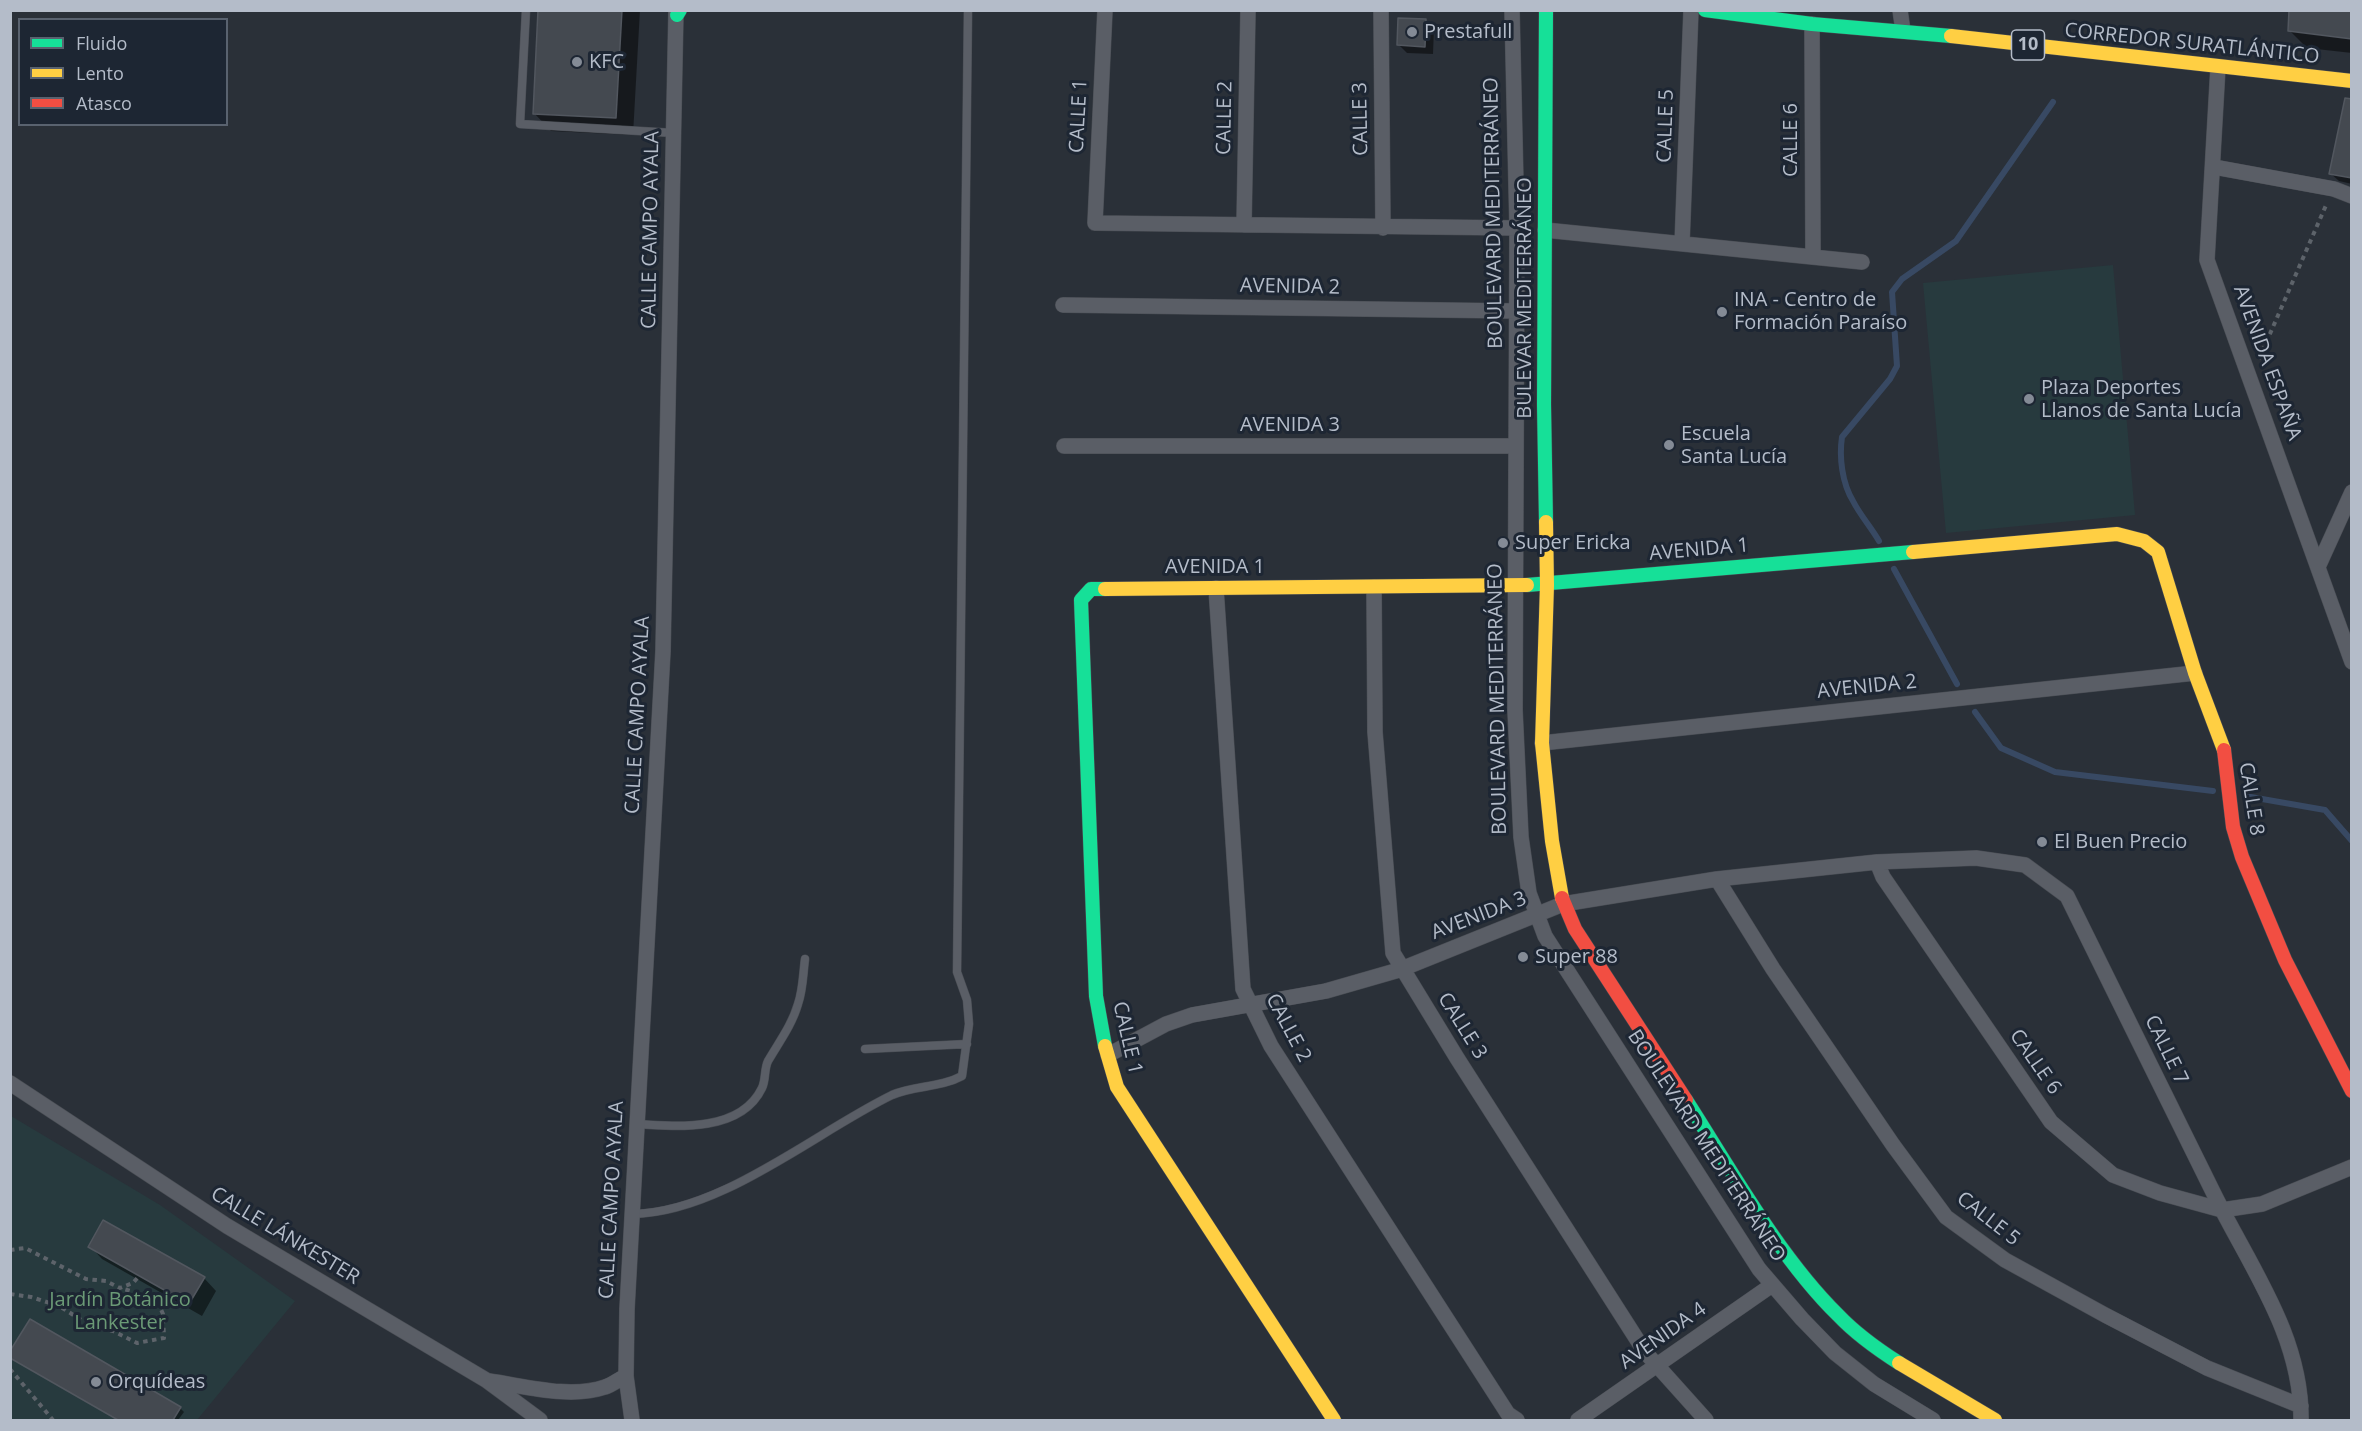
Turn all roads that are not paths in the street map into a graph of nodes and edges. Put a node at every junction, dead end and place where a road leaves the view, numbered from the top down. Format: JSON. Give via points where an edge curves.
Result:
{"nodes":[{"id":1,"x":526,"y":10,"type":"edge"},
{"id":2,"x":968,"y":10,"type":"edge"},
{"id":3,"x":1105,"y":10,"type":"edge"},
{"id":4,"x":1248,"y":10,"type":"edge"},
{"id":5,"x":1381,"y":10,"type":"edge"},
{"id":6,"x":1512,"y":10,"type":"edge"},
{"id":7,"x":1546,"y":10,"type":"edge"},
{"id":8,"x":1691,"y":10,"type":"edge"},
{"id":9,"x":1705,"y":10,"type":"edge"},
{"id":10,"x":1900,"y":10,"type":"edge"},
{"id":11,"x":678,"y":12,"type":"edge"},
{"id":12,"x":1812,"y":24,"type":"junction"},
{"id":13,"x":1903,"y":31,"type":"junction"},
{"id":14,"x":2218,"y":67,"type":"junction"},
{"id":15,"x":2352,"y":81,"type":"edge"},
{"id":16,"x":675,"y":133,"type":"junction"},
{"id":17,"x":2214,"y":167,"type":"junction"},
{"id":18,"x":2352,"y":196,"type":"edge"},
{"id":19,"x":1244,"y":225,"type":"junction"},
{"id":20,"x":1383,"y":228,"type":"junction"},
{"id":21,"x":1517,"y":228,"type":"junction"},
{"id":22,"x":1545,"y":230,"type":"junction"},
{"id":23,"x":1682,"y":244,"type":"junction"},
{"id":24,"x":1813,"y":257,"type":"junction"},
{"id":25,"x":1862,"y":262,"type":"dead end"},
{"id":26,"x":1063,"y":305,"type":"dead end"},
{"id":27,"x":1516,"y":311,"type":"junction"},
{"id":28,"x":1064,"y":446,"type":"dead end"},
{"id":29,"x":1516,"y":446,"type":"junction"},
{"id":30,"x":2352,"y":492,"type":"edge"},
{"id":31,"x":2144,"y":541,"type":"joint"},
{"id":32,"x":2318,"y":567,"type":"junction"},
{"id":33,"x":1515,"y":585,"type":"junction"},
{"id":34,"x":1547,"y":585,"type":"junction"},
{"id":35,"x":1374,"y":586,"type":"junction"},
{"id":36,"x":1216,"y":588,"type":"junction"},
{"id":37,"x":1081,"y":600,"type":"joint"},
{"id":38,"x":2352,"y":662,"type":"edge"},
{"id":39,"x":2195,"y":673,"type":"junction"},
{"id":40,"x":1542,"y":743,"type":"junction"},
{"id":41,"x":1877,"y":862,"type":"junction"},
{"id":42,"x":1717,"y":879,"type":"junction"},
{"id":43,"x":1563,"y":904,"type":"junction"},
{"id":44,"x":1537,"y":916,"type":"junction"},
{"id":45,"x":805,"y":959,"type":"dead end"},
{"id":46,"x":1402,"y":969,"type":"junction"},
{"id":47,"x":1251,"y":1005,"type":"junction"},
{"id":48,"x":967,"y":1044,"type":"junction"},
{"id":49,"x":865,"y":1049,"type":"dead end"},
{"id":50,"x":1108,"y":1055,"type":"junction"},
{"id":51,"x":10,"y":1083,"type":"edge"},
{"id":52,"x":2352,"y":1091,"type":"edge"},
{"id":53,"x":637,"y":1124,"type":"junction"},
{"id":54,"x":2352,"y":1167,"type":"edge"},
{"id":55,"x":2222,"y":1210,"type":"junction"},
{"id":56,"x":633,"y":1214,"type":"junction"},
{"id":57,"x":1772,"y":1285,"type":"junction"},
{"id":58,"x":1657,"y":1365,"type":"junction"},
{"id":59,"x":626,"y":1376,"type":"junction"},
{"id":60,"x":486,"y":1380,"type":"junction"},
{"id":61,"x":2301,"y":1413,"type":"edge"},
{"id":62,"x":540,"y":1420,"type":"edge"},
{"id":63,"x":632,"y":1420,"type":"edge"},
{"id":64,"x":1334,"y":1420,"type":"edge"},
{"id":65,"x":1517,"y":1420,"type":"edge"},
{"id":66,"x":1578,"y":1420,"type":"edge"},
{"id":67,"x":1706,"y":1420,"type":"edge"},
{"id":68,"x":1932,"y":1420,"type":"edge"},
{"id":69,"x":1995,"y":1420,"type":"edge"}],
"edges":[{"from":1,"to":16,"type":"lane","via":[[520,124]]},
{"from":2,"to":48,"type":"lane","via":[[957,960],[967,1000]]},
{"from":3,"to":19,"type":"street","name":"CALLE 1","via":[[1095,223]]},
{"from":4,"to":19,"type":"street","name":"CALLE 2"},
{"from":5,"to":20,"type":"street","name":"CALLE 3"},
{"from":6,"to":21,"type":"street","name":"BOULEVARD MEDITERRÁNEO"},
{"from":7,"to":22,"type":"street","name":"BULEVAR MEDITERRÁNEO"},
{"from":8,"to":23,"type":"street","name":"CALLE 5"},
{"from":9,"to":12,"type":"street","name":"CORREDOR SURATLÁNTICO","number":"10"},
{"from":10,"to":13,"type":"street"},
{"from":11,"to":16,"type":"street","name":"CALLE CAMPO AYALA"},
{"from":12,"to":13,"type":"street","name":"CORREDOR SURATLÁNTICO","number":"10"},
{"from":12,"to":24,"type":"street","name":"CALLE 6"},
{"from":13,"to":14,"type":"street","name":"CORREDOR SURATLÁNTICO","number":"10"},
{"from":14,"to":15,"type":"street","name":"CORREDOR SURATLÁNTICO","number":"10"},
{"from":14,"to":17,"type":"street","name":"AVENIDA ESPAÑA"},
{"from":16,"to":53,"type":"street","name":"CALLE CAMPO AYALA","via":[[663,651]]},
{"from":17,"to":18,"type":"street","via":[[2334,189]]},
{"from":17,"to":32,"type":"street","name":"AVENIDA ESPAÑA","via":[[2207,260]]},
{"from":19,"to":20,"type":"street"},
{"from":20,"to":21,"type":"street"},
{"from":21,"to":27,"type":"street","name":"BOULEVARD MEDITERRÁNEO"},
{"from":22,"to":23,"type":"street"},
{"from":22,"to":34,"type":"street","name":"BULEVAR MEDITERRÁNEO"},
{"from":23,"to":24,"type":"street"},
{"from":24,"to":25,"type":"street"},
{"from":26,"to":27,"type":"street","name":"AVENIDA 2"},
{"from":27,"to":29,"type":"street","name":"BOULEVARD MEDITERRÁNEO"},
{"from":28,"to":29,"type":"street","name":"AVENIDA 3"},
{"from":29,"to":33,"type":"street","name":"BOULEVARD MEDITERRÁNEO"},
{"from":30,"to":32,"type":"street"},
{"from":31,"to":34,"type":"street","name":"AVENIDA 1","via":[[2117,534]]},
{"from":31,"to":39,"type":"street","name":"CALLE 8","via":[[2158,552]]},
{"from":32,"to":38,"type":"street","name":"AVENIDA ESPAÑA"},
{"from":33,"to":34,"type":"street","name":"AVENIDA 1"},
{"from":33,"to":35,"type":"street","name":"AVENIDA 1"},
{"from":33,"to":44,"type":"street","name":"BOULEVARD MEDITERRÁNEO","via":[[1521,837],[1529,893]]},
{"from":34,"to":40,"type":"street","name":"BOULEVARD MEDITERRÁNEO"},
{"from":35,"to":36,"type":"street","name":"AVENIDA 1"},
{"from":35,"to":46,"type":"street","name":"CALLE 3","via":[[1375,732],[1393,953]]},
{"from":36,"to":37,"type":"street","name":"AVENIDA 1","via":[[1091,589]]},
{"from":36,"to":47,"type":"street","name":"CALLE 2","via":[[1243,988]]},
{"from":37,"to":50,"type":"street","name":"CALLE 1","via":[[1096,996]]},
{"from":39,"to":40,"type":"street","name":"AVENIDA 2"},
{"from":39,"to":52,"type":"street","name":"CALLE 8","via":[[2223,746],[2233,827],[2242,857],[2285,960]]},
{"from":40,"to":43,"type":"street","name":"BOULEVARD MEDITERRÁNEO"},
{"from":41,"to":42,"type":"street","name":"AVENIDA 3"},
{"from":41,"to":55,"type":"street","name":"CALLE 6","via":[[1883,877],[2051,1122],[2113,1175]]},
{"from":41,"to":55,"type":"street","name":"CALLE 7","via":[[1976,858],[2025,865],[2067,896]]},
{"from":42,"to":43,"type":"street","name":"AVENIDA 3"},
{"from":42,"to":61,"type":"street","name":"CALLE 5","via":[[1773,969],[1946,1217],[2005,1260],[2207,1368]]},
{"from":43,"to":44,"type":"street","name":"AVENIDA 3"},
{"from":43,"to":69,"type":"street","name":"BOULEVARD MEDITERRÁNEO","via":[[1575,929],[1782,1248],[1815,1291],[1887,1355]]},
{"from":44,"to":46,"type":"street","name":"AVENIDA 3"},
{"from":44,"to":57,"type":"street","name":"BOULEVARD MEDITERRÁNEO","via":[[1551,946]]},
{"from":45,"to":53,"type":"lane","via":[[799,1003],[767,1064],[762,1088],[747,1108],[720,1121],[679,1127]]},
{"from":46,"to":47,"type":"street","name":"AVENIDA 3","via":[[1326,991]]},
{"from":46,"to":58,"type":"street","name":"CALLE 3","via":[[1456,1059]]},
{"from":47,"to":50,"type":"street","name":"AVENIDA 3","via":[[1192,1015],[1166,1024]]},
{"from":47,"to":65,"type":"street","name":"CALLE 2","via":[[1271,1046],[1508,1414]]},
{"from":48,"to":49,"type":"lane"},
{"from":48,"to":56,"type":"lane","via":[[962,1076],[950,1083],[898,1093],[863,1109],[741,1182],[654,1214]]},
{"from":50,"to":64,"type":"street","name":"CALLE 1","via":[[1117,1087]]},
{"from":51,"to":60,"type":"street","name":"CALLE LÁNKESTER","via":[[227,1226]]},
{"from":53,"to":56,"type":"street","name":"CALLE CAMPO AYALA"},
{"from":54,"to":55,"type":"street","via":[[2262,1204]]},
{"from":55,"to":61,"type":"street","name":"CALLE 7","via":[[2275,1307],[2292,1354]]},
{"from":56,"to":59,"type":"street","name":"CALLE CAMPO AYALA"},
{"from":57,"to":58,"type":"street","name":"AVENIDA 4"},
{"from":57,"to":68,"type":"street","name":"BOULEVARD MEDITERRÁNEO","via":[[1835,1353],[1874,1384]]},
{"from":58,"to":66,"type":"street","name":"AVENIDA 4"},
{"from":58,"to":67,"type":"street","name":"CALLE 3"},
{"from":59,"to":60,"type":"street","via":[[606,1387],[581,1391]]},
{"from":59,"to":63,"type":"street","name":"CALLE CAMPO AYALA"},
{"from":60,"to":62,"type":"street","name":"CALLE LÁNKESTER"}]}
